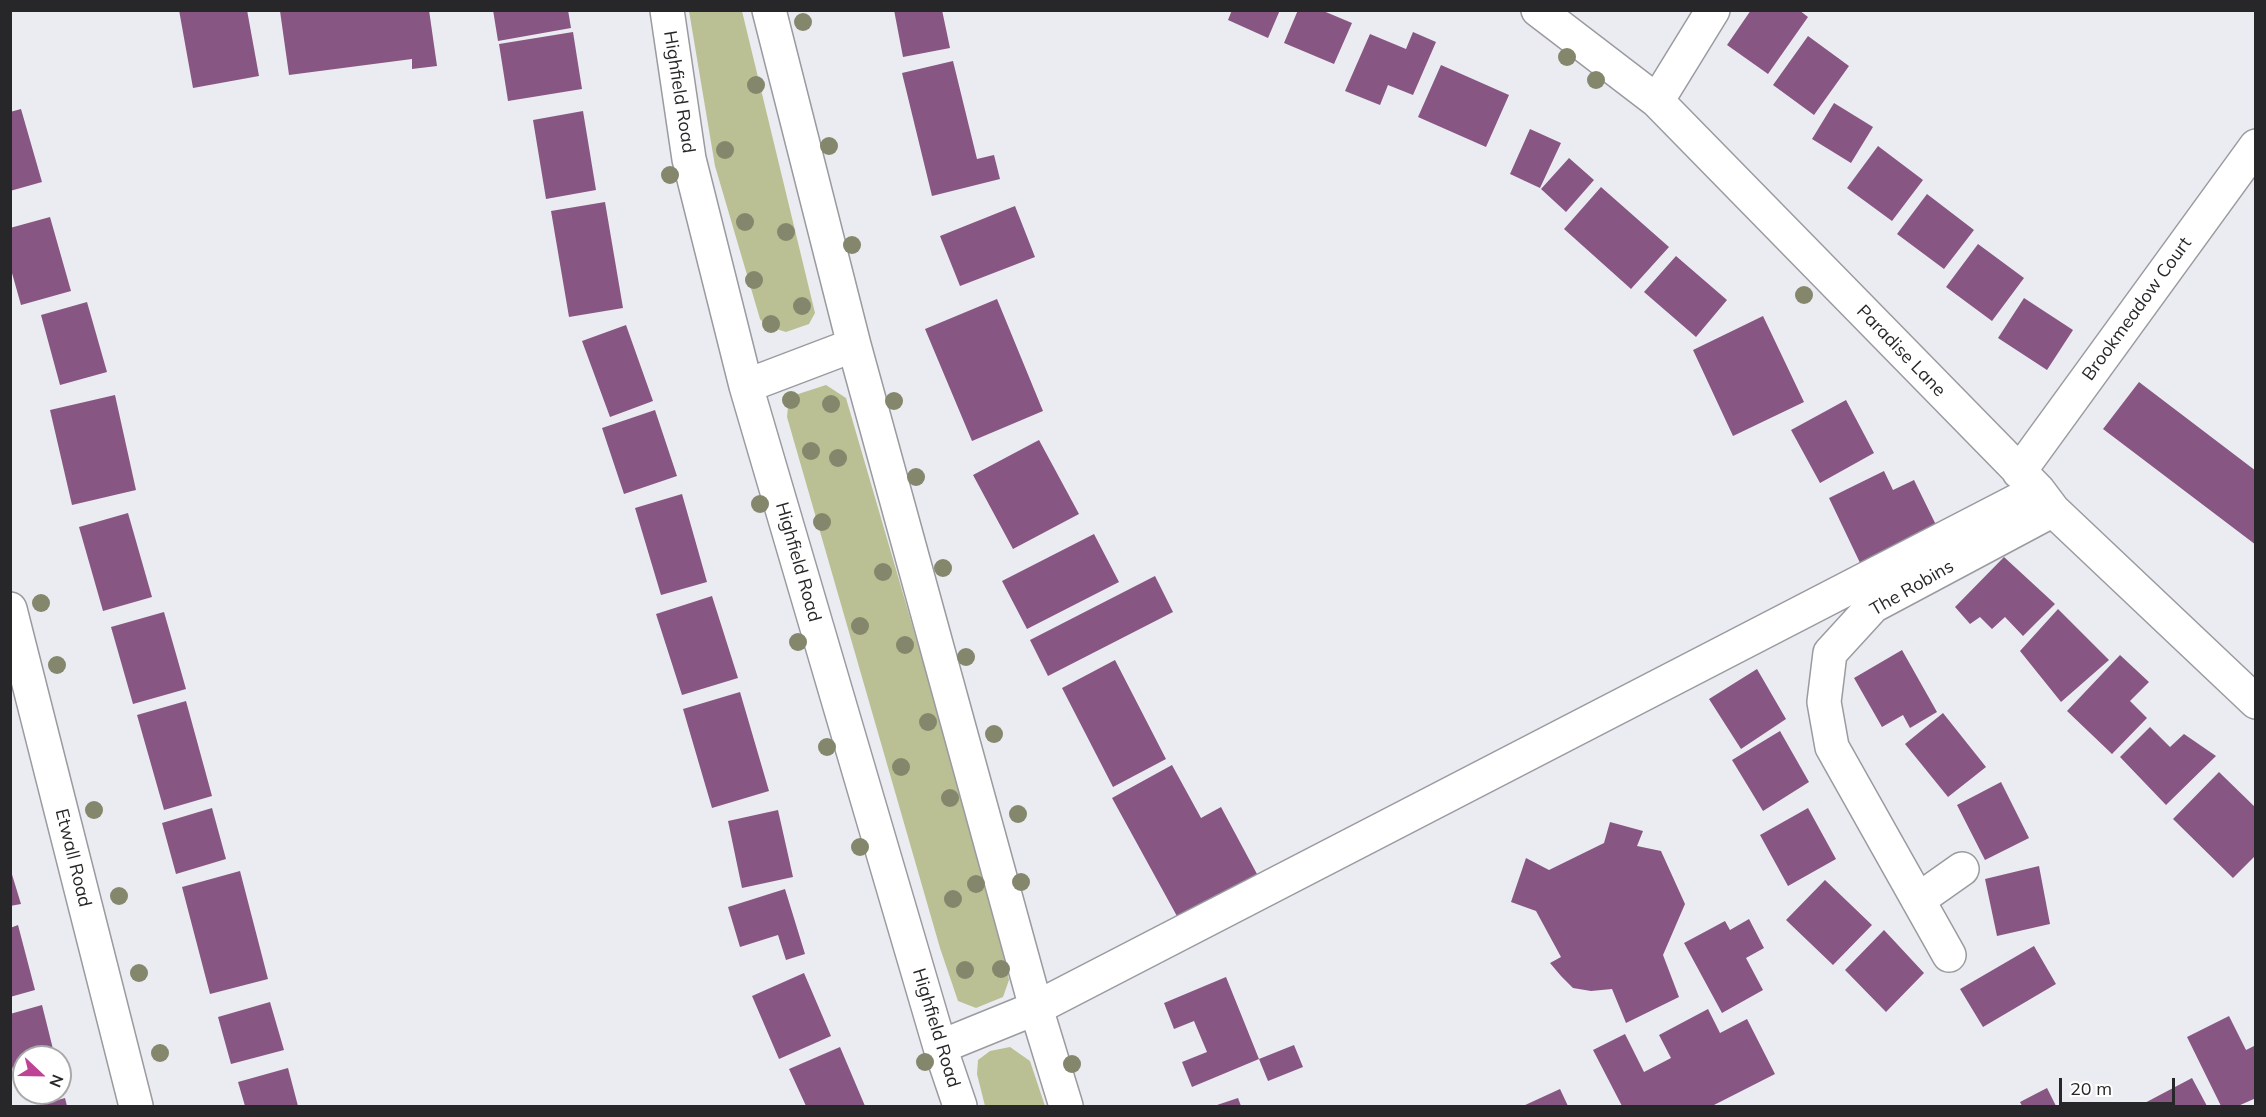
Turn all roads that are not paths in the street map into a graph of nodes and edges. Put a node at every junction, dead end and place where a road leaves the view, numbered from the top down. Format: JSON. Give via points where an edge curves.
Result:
{"nodes":[{"id":1,"x":667,"y":10,"type":"edge"},
{"id":2,"x":770,"y":10,"type":"edge"},
{"id":3,"x":1538,"y":10,"type":"edge"},
{"id":4,"x":1713,"y":10,"type":"edge"},
{"id":5,"x":1657,"y":101,"type":"junction"},
{"id":6,"x":2256,"y":146,"type":"edge"},
{"id":7,"x":854,"y":345,"type":"junction"},
{"id":8,"x":746,"y":386,"type":"junction"},
{"id":9,"x":2037,"y":491,"type":"junction"},
{"id":10,"x":10,"y":609,"type":"edge"},
{"id":11,"x":2256,"y":702,"type":"edge"},
{"id":12,"x":1962,"y":869,"type":"dead end"},
{"id":13,"x":1918,"y":900,"type":"junction"},
{"id":14,"x":1949,"y":955,"type":"dead end"},
{"id":15,"x":1036,"y":1008,"type":"junction"},
{"id":16,"x":940,"y":1047,"type":"junction"},
{"id":17,"x":136,"y":1107,"type":"edge"},
{"id":18,"x":960,"y":1107,"type":"edge"},
{"id":19,"x":1066,"y":1107,"type":"edge"}],
"edges":[{"from":1,"to":8,"type":"street","name":"Highfield Road","via":[[689,159]]},
{"from":2,"to":7,"type":"street"},
{"from":3,"to":5,"type":"street","name":"Paradise Lane"},
{"from":4,"to":5,"type":"street"},
{"from":5,"to":9,"type":"street","name":"Paradise Lane"},
{"from":6,"to":9,"type":"street","name":"Brookmeadow Court"},
{"from":7,"to":8,"type":"street"},
{"from":7,"to":15,"type":"street"},
{"from":8,"to":16,"type":"street","name":"Highfield Road"},
{"from":9,"to":11,"type":"street","name":"Paradise Lane"},
{"from":9,"to":13,"type":"street","name":"The Robins","via":[[1873,606],[1830,653],[1824,702],[1832,747]]},
{"from":9,"to":15,"type":"street"},
{"from":10,"to":17,"type":"street","name":"Etwall Road"},
{"from":12,"to":13,"type":"street"},
{"from":13,"to":14,"type":"street","name":"The Robins"},
{"from":15,"to":16,"type":"street"},
{"from":15,"to":19,"type":"street"},
{"from":16,"to":18,"type":"street","name":"Highfield Road"}]}
